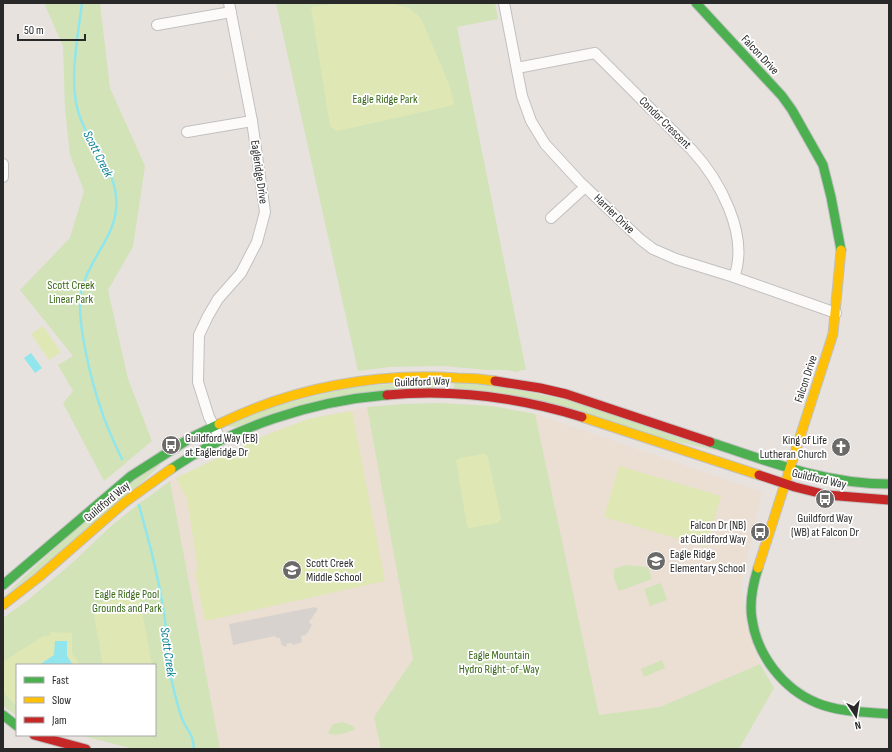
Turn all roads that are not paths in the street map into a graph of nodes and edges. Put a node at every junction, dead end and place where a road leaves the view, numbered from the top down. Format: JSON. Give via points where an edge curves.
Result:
{"nodes":[{"id":1,"x":504,"y":3,"type":"edge"},
{"id":2,"x":696,"y":3,"type":"edge"},
{"id":3,"x":230,"y":7,"type":"edge"},
{"id":4,"x":158,"y":25,"type":"dead end"},
{"id":5,"x":517,"y":68,"type":"junction"},
{"id":6,"x":252,"y":121,"type":"junction"},
{"id":7,"x":187,"y":132,"type":"dead end"},
{"id":8,"x":3,"y":164,"type":"edge"},
{"id":9,"x":3,"y":177,"type":"edge"},
{"id":10,"x":585,"y":186,"type":"junction"},
{"id":11,"x":551,"y":218,"type":"dead end"},
{"id":12,"x":734,"y":277,"type":"junction"},
{"id":13,"x":836,"y":313,"type":"junction"},
{"id":14,"x":213,"y":426,"type":"junction"},
{"id":15,"x":221,"y":440,"type":"junction"},
{"id":16,"x":790,"y":468,"type":"junction"},
{"id":17,"x":785,"y":483,"type":"junction"},
{"id":18,"x":889,"y":484,"type":"edge"},
{"id":19,"x":889,"y":500,"type":"edge"},
{"id":20,"x":3,"y":585,"type":"edge"},
{"id":21,"x":3,"y":605,"type":"edge"},
{"id":22,"x":889,"y":714,"type":"edge"},
{"id":23,"x":3,"y":715,"type":"edge"},
{"id":24,"x":16,"y":725,"type":"edge"},
{"id":25,"x":38,"y":736,"type":"edge"},
{"id":26,"x":86,"y":749,"type":"edge"}],
"edges":[{"from":1,"to":5,"type":"street","name":"Harrier Drive"},
{"from":2,"to":13,"type":"main road","name":"Falcon Drive","via":[[782,96],[823,166],[842,253]]},
{"from":3,"to":4,"type":"street"},
{"from":3,"to":6,"type":"street","name":"Eagleridge Drive"},
{"from":5,"to":10,"type":"street","name":"Harrier Drive","via":[[524,104],[531,121],[545,144]]},
{"from":5,"to":12,"type":"street","name":"Condor Crescent","via":[[595,53],[691,148],[715,180],[727,205],[735,232],[738,259]]},
{"from":6,"to":7,"type":"street"},
{"from":6,"to":14,"type":"street","name":"Eagleridge Drive","via":[[265,212],[257,242],[242,273],[218,299],[199,335],[198,382]]},
{"from":8,"to":9,"type":"street"},
{"from":10,"to":11,"type":"street"},
{"from":10,"to":12,"type":"street","name":"Harrier Drive","via":[[640,240],[653,249]]},
{"from":12,"to":13,"type":"street","name":"Harrier Drive"},
{"from":13,"to":16,"type":"main road","name":"Falcon Drive","via":[[833,334]]},
{"from":14,"to":15,"type":"street","name":"Eagleridge Drive"},
{"from":14,"to":16,"type":"main road","name":"Guildford Way","via":[[268,403],[327,387],[405,376],[461,376],[543,388],[587,400]]},
{"from":14,"to":20,"type":"main road","name":"Guildford Way","via":[[174,447],[129,477]]},
{"from":15,"to":17,"type":"main road","name":"Guildford Way","via":[[293,413],[349,400],[395,394],[453,393],[511,399],[544,406]]},
{"from":15,"to":21,"type":"main road","name":"Guildford Way","via":[[141,489],[23,591]]},
{"from":16,"to":17,"type":"main road","name":"Falcon Drive"},
{"from":16,"to":18,"type":"main road","name":"Guildford Way","via":[[847,481]]},
{"from":17,"to":19,"type":"main road","name":"Guildford Way","via":[[827,495]]},
{"from":17,"to":22,"type":"main road","name":"Falcon Drive","via":[[760,557],[751,596],[752,620],[760,645],[781,678],[804,696],[832,707]]},
{"from":23,"to":24,"type":"main road"},
{"from":25,"to":26,"type":"main road"}]}
